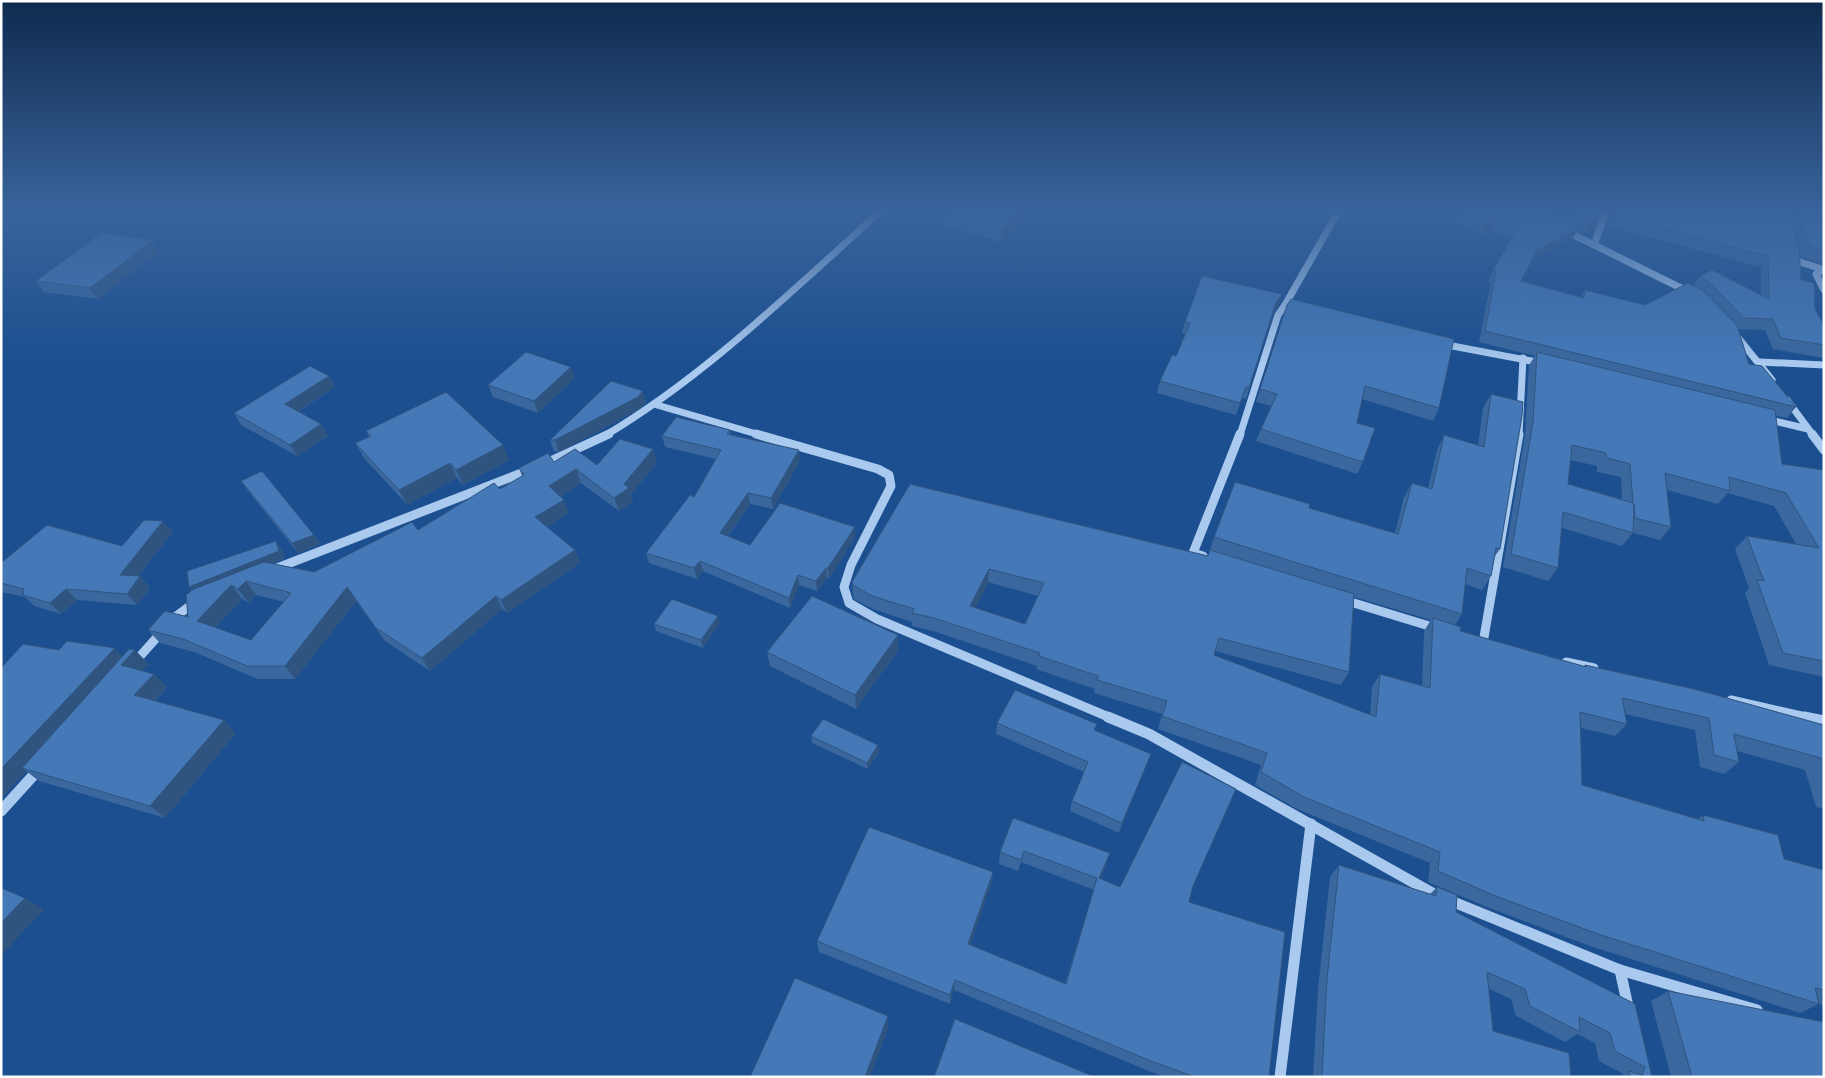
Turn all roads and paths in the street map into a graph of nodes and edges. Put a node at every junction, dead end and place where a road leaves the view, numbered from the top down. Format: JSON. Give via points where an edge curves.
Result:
{"nodes":[{"id":1,"x":824,"y":262,"type":"edge"},
{"id":2,"x":1309,"y":262,"type":"edge"},
{"id":3,"x":1629,"y":262,"type":"edge"},
{"id":4,"x":1801,"y":262,"type":"edge"},
{"id":5,"x":1823,"y":269,"type":"edge"},
{"id":6,"x":1824,"y":290,"type":"edge"},
{"id":7,"x":1698,"y":296,"type":"edge"},
{"id":8,"x":1285,"y":305,"type":"junction"},
{"id":9,"x":1309,"y":311,"type":"edge"},
{"id":10,"x":1728,"y":326,"type":"edge"},
{"id":11,"x":1434,"y":342,"type":"edge"},
{"id":12,"x":1523,"y":358,"type":"junction"},
{"id":13,"x":1760,"y":362,"type":"junction"},
{"id":14,"x":1552,"y":365,"type":"edge"},
{"id":15,"x":1824,"y":366,"type":"edge"},
{"id":16,"x":1776,"y":384,"type":"edge"},
{"id":17,"x":1781,"y":392,"type":"edge"},
{"id":18,"x":657,"y":405,"type":"junction"},
{"id":19,"x":1760,"y":417,"type":"edge"},
{"id":20,"x":1808,"y":429,"type":"junction"},
{"id":21,"x":1824,"y":450,"type":"edge"},
{"id":22,"x":1212,"y":558,"type":"edge"},
{"id":23,"x":265,"y":572,"type":"edge"},
{"id":24,"x":1333,"y":596,"type":"edge"},
{"id":25,"x":202,"y":598,"type":"edge"},
{"id":26,"x":1445,"y":631,"type":"edge"},
{"id":27,"x":1483,"y":643,"type":"edge"},
{"id":28,"x":1551,"y":658,"type":"edge"},
{"id":29,"x":129,"y":668,"type":"edge"},
{"id":30,"x":1600,"y":670,"type":"edge"},
{"id":31,"x":1717,"y":696,"type":"edge"},
{"id":32,"x":1824,"y":721,"type":"edge"},
{"id":33,"x":50,"y":757,"type":"edge"},
{"id":34,"x":1,"y":811,"type":"edge"},
{"id":35,"x":1311,"y":824,"type":"junction"},
{"id":36,"x":1620,"y":970,"type":"junction"},
{"id":37,"x":1768,"y":1013,"type":"edge"},
{"id":38,"x":1632,"y":1028,"type":"edge"},
{"id":39,"x":1280,"y":1077,"type":"edge"}],
"edges":[{"from":1,"to":18,"type":"street","via":[[720,355]]},
{"from":2,"to":8,"type":"street"},
{"from":3,"to":7,"type":"street"},
{"from":4,"to":5,"type":"street"},
{"from":5,"to":6,"type":"street","via":[[1816,274]]},
{"from":8,"to":9,"type":"street"},
{"from":8,"to":22,"type":"street","via":[[1278,315],[1249,412],[1193,553]]},
{"from":10,"to":13,"type":"street"},
{"from":11,"to":12,"type":"street"},
{"from":12,"to":14,"type":"street"},
{"from":12,"to":27,"type":"street","via":[[1519,441]]},
{"from":13,"to":15,"type":"street"},
{"from":13,"to":16,"type":"street"},
{"from":17,"to":20,"type":"street"},
{"from":18,"to":23,"type":"street","via":[[578,451]]},
{"from":18,"to":35,"type":"street","via":[[878,469],[889,475],[891,486],[851,565],[844,587],[849,603],[878,619],[1148,734]]},
{"from":19,"to":20,"type":"street"},
{"from":20,"to":21,"type":"street"},
{"from":24,"to":26,"type":"street"},
{"from":25,"to":29,"type":"street","via":[[175,617]]},
{"from":28,"to":30,"type":"street"},
{"from":31,"to":32,"type":"street"},
{"from":33,"to":34,"type":"street"},
{"from":35,"to":36,"type":"street","via":[[1434,894]]},
{"from":35,"to":39,"type":"street"},
{"from":36,"to":37,"type":"street"},
{"from":36,"to":38,"type":"street"}]}
